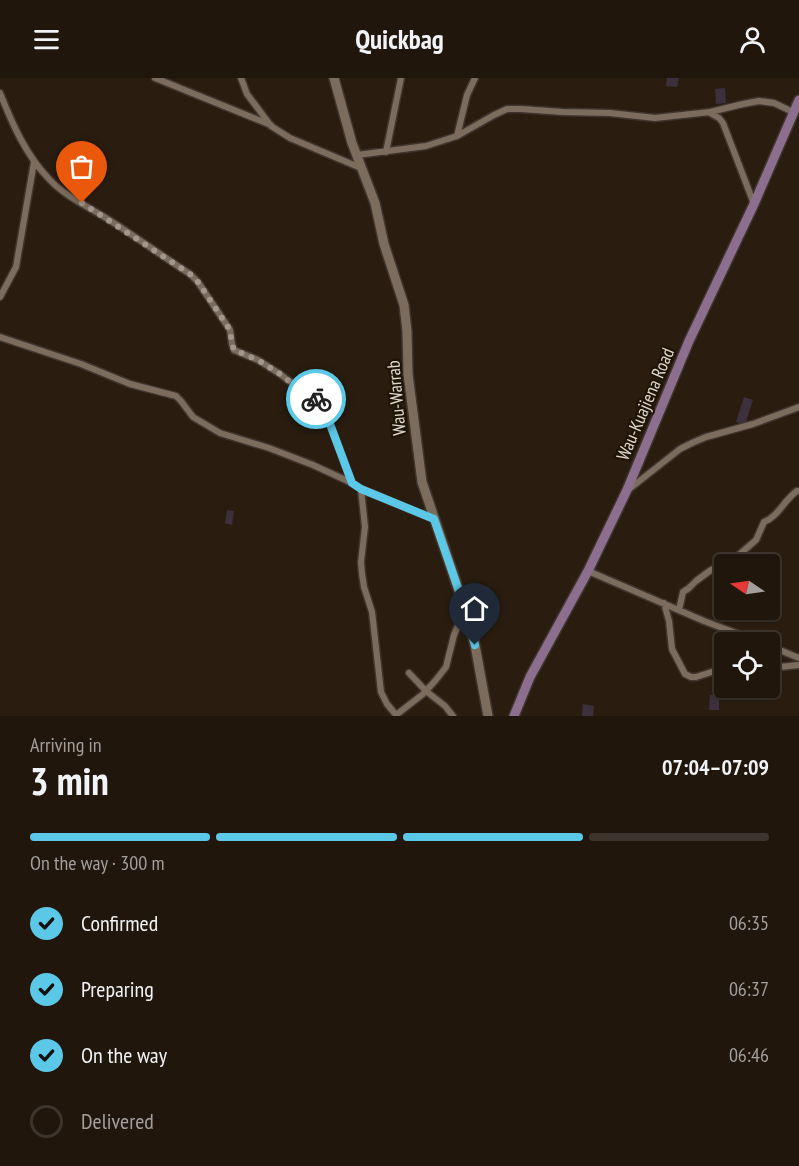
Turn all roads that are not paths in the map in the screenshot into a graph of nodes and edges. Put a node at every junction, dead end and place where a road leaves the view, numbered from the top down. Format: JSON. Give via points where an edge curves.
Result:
{"nodes":[{"id":1,"x":155,"y":78,"type":"edge"},
{"id":2,"x":241,"y":78,"type":"edge"},
{"id":3,"x":334,"y":78,"type":"edge"},
{"id":4,"x":401,"y":78,"type":"edge"},
{"id":5,"x":476,"y":78,"type":"edge"},
{"id":6,"x":0,"y":93,"type":"edge"},
{"id":7,"x":799,"y":100,"type":"edge"},
{"id":8,"x":710,"y":112,"type":"junction"},
{"id":9,"x":793,"y":112,"type":"junction"},
{"id":10,"x":271,"y":126,"type":"junction"},
{"id":11,"x":457,"y":136,"type":"junction"},
{"id":12,"x":386,"y":152,"type":"junction"},
{"id":13,"x":357,"y":155,"type":"junction"},
{"id":14,"x":34,"y":162,"type":"junction"},
{"id":15,"x":362,"y":168,"type":"junction"},
{"id":16,"x":754,"y":204,"type":"junction"},
{"id":17,"x":0,"y":297,"type":"edge"},
{"id":18,"x":0,"y":337,"type":"edge"},
{"id":19,"x":799,"y":407,"type":"edge"},
{"id":20,"x":352,"y":483,"type":"junction"},
{"id":21,"x":361,"y":489,"type":"junction"},
{"id":22,"x":627,"y":490,"type":"junction"},
{"id":23,"x":797,"y":491,"type":"dead end"},
{"id":24,"x":434,"y":519,"type":"junction"},
{"id":25,"x":588,"y":571,"type":"junction"},
{"id":26,"x":664,"y":603,"type":"junction"},
{"id":27,"x":465,"y":609,"type":"junction"},
{"id":28,"x":679,"y":610,"type":"junction"},
{"id":29,"x":735,"y":632,"type":"edge"},
{"id":30,"x":780,"y":650,"type":"edge"},
{"id":31,"x":799,"y":658,"type":"edge"},
{"id":32,"x":799,"y":665,"type":"edge"},
{"id":33,"x":780,"y":668,"type":"edge"},
{"id":34,"x":714,"y":671,"type":"edge"},
{"id":35,"x":409,"y":673,"type":"dead end"},
{"id":36,"x":426,"y":691,"type":"junction"},
{"id":37,"x":397,"y":715,"type":"edge"},
{"id":38,"x":453,"y":716,"type":"edge"},
{"id":39,"x":488,"y":716,"type":"edge"},
{"id":40,"x":514,"y":716,"type":"edge"}],
"edges":[{"from":1,"to":10,"type":"street"},
{"from":2,"to":10,"type":"street"},
{"from":3,"to":13,"type":"main road","name":"Wau-Warrab"},
{"from":4,"to":12,"type":"street"},
{"from":5,"to":11,"type":"street","via":[[467,95]]},
{"from":6,"to":14,"type":"street"},
{"from":7,"to":9,"type":"main road","name":"Wau-Kuajiena Road"},
{"from":8,"to":9,"type":"street","via":[[759,101]]},
{"from":8,"to":11,"type":"street","via":[[655,118],[507,110]]},
{"from":8,"to":16,"type":"street","via":[[723,123]]},
{"from":9,"to":16,"type":"main road","name":"Wau-Kuajiena Road"},
{"from":10,"to":15,"type":"street"},
{"from":11,"to":12,"type":"street"},
{"from":12,"to":13,"type":"street"},
{"from":13,"to":15,"type":"main road","name":"Wau-Warrab"},
{"from":14,"to":17,"type":"street","via":[[16,267]]},
{"from":14,"to":20,"type":"street","via":[[62,190],[190,274],[230,330],[234,350],[258,360],[319,401]]},
{"from":15,"to":24,"type":"main road","name":"Wau-Warrab","via":[[404,305],[419,465]]},
{"from":16,"to":22,"type":"main road","name":"Wau-Kuajiena Road","via":[[689,341]]},
{"from":18,"to":20,"type":"street","via":[[130,384],[176,396],[193,417],[220,434],[269,448]]},
{"from":19,"to":22,"type":"street","via":[[694,442]]},
{"from":20,"to":21,"type":"street"},
{"from":21,"to":24,"type":"street"},
{"from":21,"to":37,"type":"street","via":[[364,587],[372,612],[381,692]]},
{"from":22,"to":25,"type":"main road","name":"Wau-Kuajiena Road"},
{"from":23,"to":28,"type":"street","via":[[764,522],[756,540],[683,592]]},
{"from":24,"to":27,"type":"main road","name":"Wau-Warrab"},
{"from":25,"to":26,"type":"street"},
{"from":25,"to":40,"type":"main road","name":"Wau-Kuajiena Road","via":[[530,677]]},
{"from":26,"to":28,"type":"street"},
{"from":26,"to":34,"type":"street","via":[[672,649],[686,674],[691,677]]},
{"from":27,"to":36,"type":"street","via":[[446,667]]},
{"from":27,"to":39,"type":"main road","name":"Wau-Warrab"},
{"from":28,"to":29,"type":"street"},
{"from":30,"to":31,"type":"street"},
{"from":32,"to":33,"type":"street"},
{"from":35,"to":36,"type":"street"},
{"from":36,"to":37,"type":"street"},
{"from":36,"to":38,"type":"street"}]}
